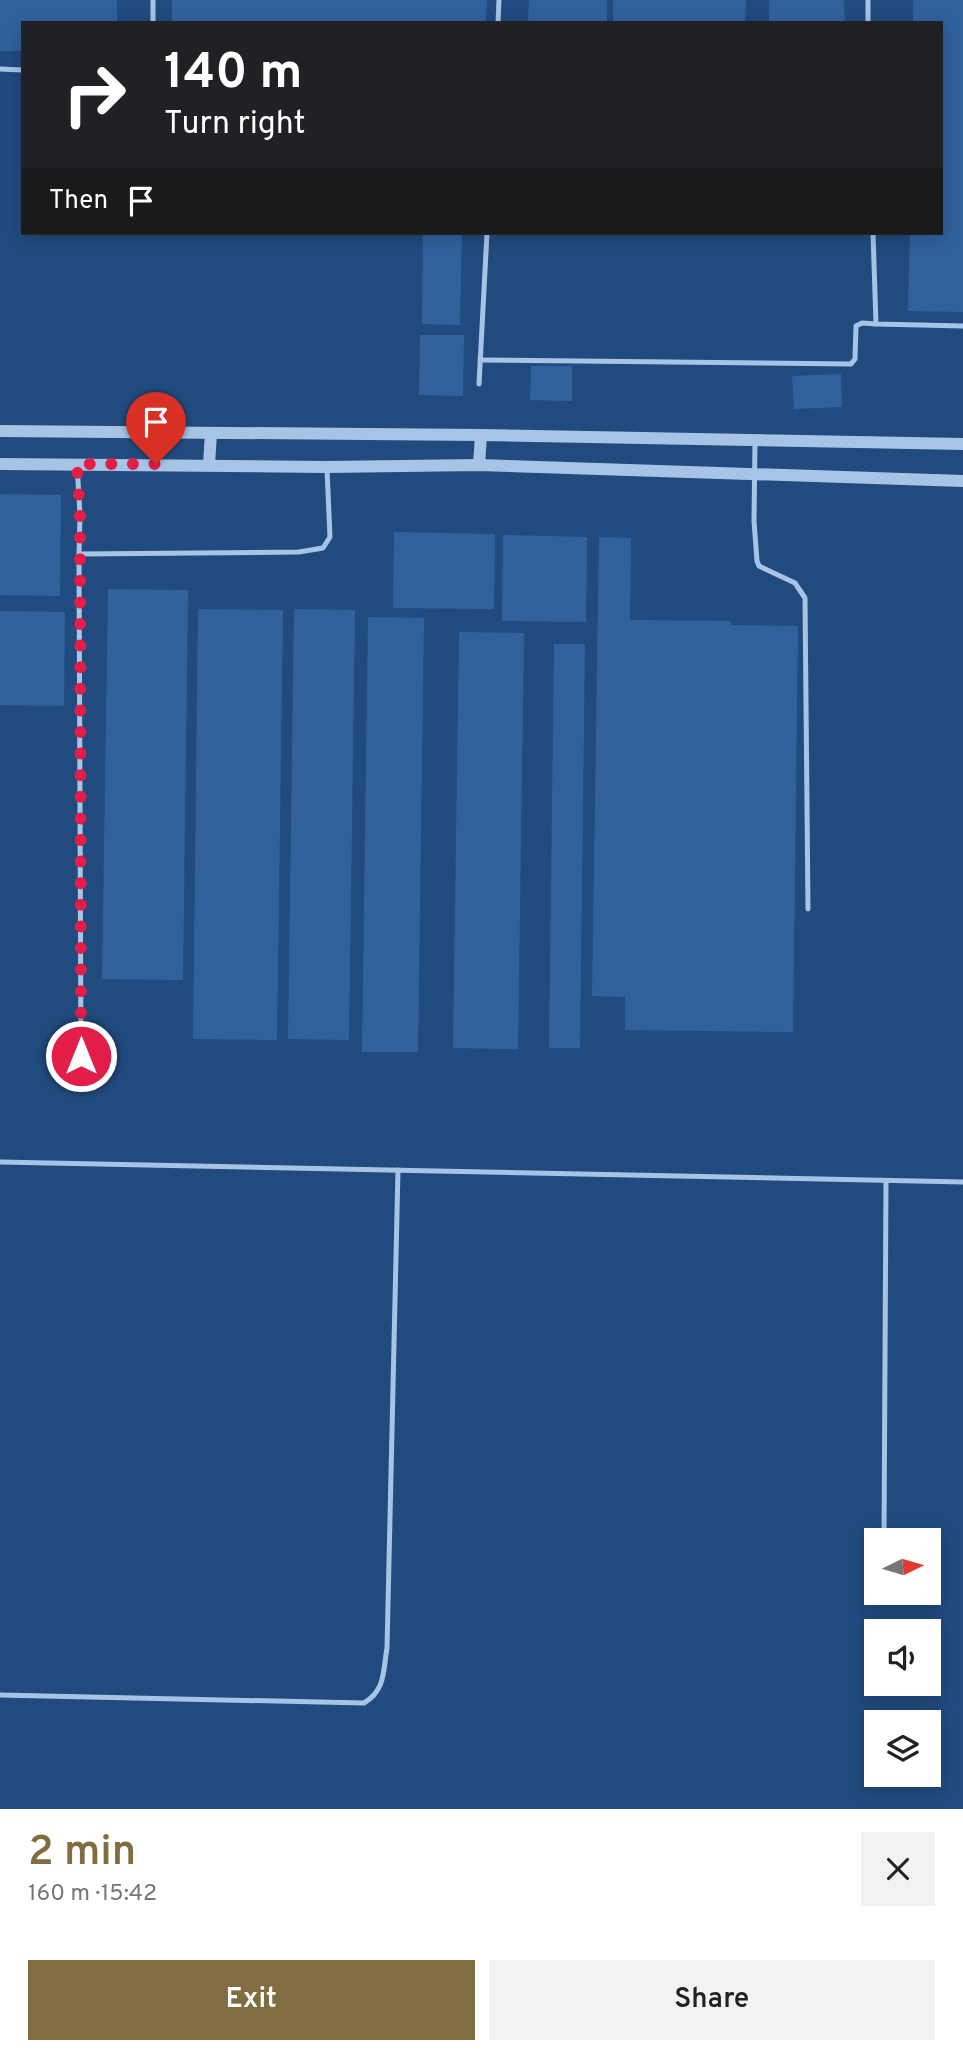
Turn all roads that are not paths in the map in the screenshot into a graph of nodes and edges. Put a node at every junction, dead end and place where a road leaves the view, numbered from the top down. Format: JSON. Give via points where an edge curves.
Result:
{"nodes":[{"id":1,"x":153,"y":0,"type":"edge"},
{"id":2,"x":499,"y":0,"type":"edge"},
{"id":3,"x":868,"y":0,"type":"edge"},
{"id":4,"x":153,"y":21,"type":"edge"},
{"id":5,"x":498,"y":21,"type":"edge"},
{"id":6,"x":868,"y":21,"type":"edge"},
{"id":7,"x":0,"y":69,"type":"edge"},
{"id":8,"x":21,"y":70,"type":"edge"},
{"id":9,"x":487,"y":235,"type":"edge"},
{"id":10,"x":873,"y":235,"type":"edge"},
{"id":11,"x":876,"y":324,"type":"junction"},
{"id":12,"x":963,"y":326,"type":"edge"},
{"id":13,"x":480,"y":360,"type":"junction"},
{"id":14,"x":479,"y":384,"type":"dead end"},
{"id":15,"x":0,"y":431,"type":"edge"},
{"id":16,"x":211,"y":433,"type":"junction"},
{"id":17,"x":481,"y":435,"type":"junction"},
{"id":18,"x":755,"y":440,"type":"junction"},
{"id":19,"x":963,"y":444,"type":"edge"},
{"id":20,"x":0,"y":464,"type":"edge"},
{"id":21,"x":77,"y":464,"type":"junction"},
{"id":22,"x":209,"y":464,"type":"junction"},
{"id":23,"x":479,"y":465,"type":"junction"},
{"id":24,"x":326,"y":467,"type":"junction"},
{"id":25,"x":755,"y":474,"type":"junction"},
{"id":26,"x":963,"y":481,"type":"edge"},
{"id":27,"x":79,"y":554,"type":"junction"},
{"id":28,"x":808,"y":909,"type":"dead end"},
{"id":29,"x":81,"y":1056,"type":"dead end"},
{"id":30,"x":0,"y":1162,"type":"edge"},
{"id":31,"x":398,"y":1170,"type":"junction"},
{"id":32,"x":886,"y":1181,"type":"junction"},
{"id":33,"x":963,"y":1182,"type":"edge"},
{"id":34,"x":884,"y":1528,"type":"edge"},
{"id":35,"x":0,"y":1695,"type":"edge"}],
"edges":[{"from":1,"to":4,"type":"lane"},
{"from":2,"to":5,"type":"lane"},
{"from":3,"to":6,"type":"lane"},
{"from":7,"to":8,"type":"lane"},
{"from":9,"to":13,"type":"lane"},
{"from":10,"to":11,"type":"lane"},
{"from":11,"to":12,"type":"lane"},
{"from":11,"to":13,"type":"lane","via":[[856,326],[855,359],[844,365]]},
{"from":13,"to":14,"type":"lane"},
{"from":15,"to":16,"type":"street"},
{"from":16,"to":17,"type":"street"},
{"from":16,"to":22,"type":"street"},
{"from":17,"to":18,"type":"street"},
{"from":17,"to":23,"type":"street"},
{"from":18,"to":19,"type":"street"},
{"from":18,"to":25,"type":"lane"},
{"from":20,"to":21,"type":"street"},
{"from":21,"to":22,"type":"street"},
{"from":21,"to":27,"type":"lane"},
{"from":22,"to":24,"type":"street"},
{"from":23,"to":24,"type":"street"},
{"from":23,"to":25,"type":"street"},
{"from":24,"to":27,"type":"lane","via":[[330,537],[323,548]]},
{"from":25,"to":26,"type":"street"},
{"from":25,"to":28,"type":"lane","via":[[759,566],[794,583],[805,598]]},
{"from":27,"to":29,"type":"lane"},
{"from":30,"to":31,"type":"lane"},
{"from":31,"to":32,"type":"lane"},
{"from":31,"to":35,"type":"lane","via":[[387,1648],[382,1685],[375,1696],[364,1703]]},
{"from":32,"to":33,"type":"lane"},
{"from":32,"to":34,"type":"lane"}]}
